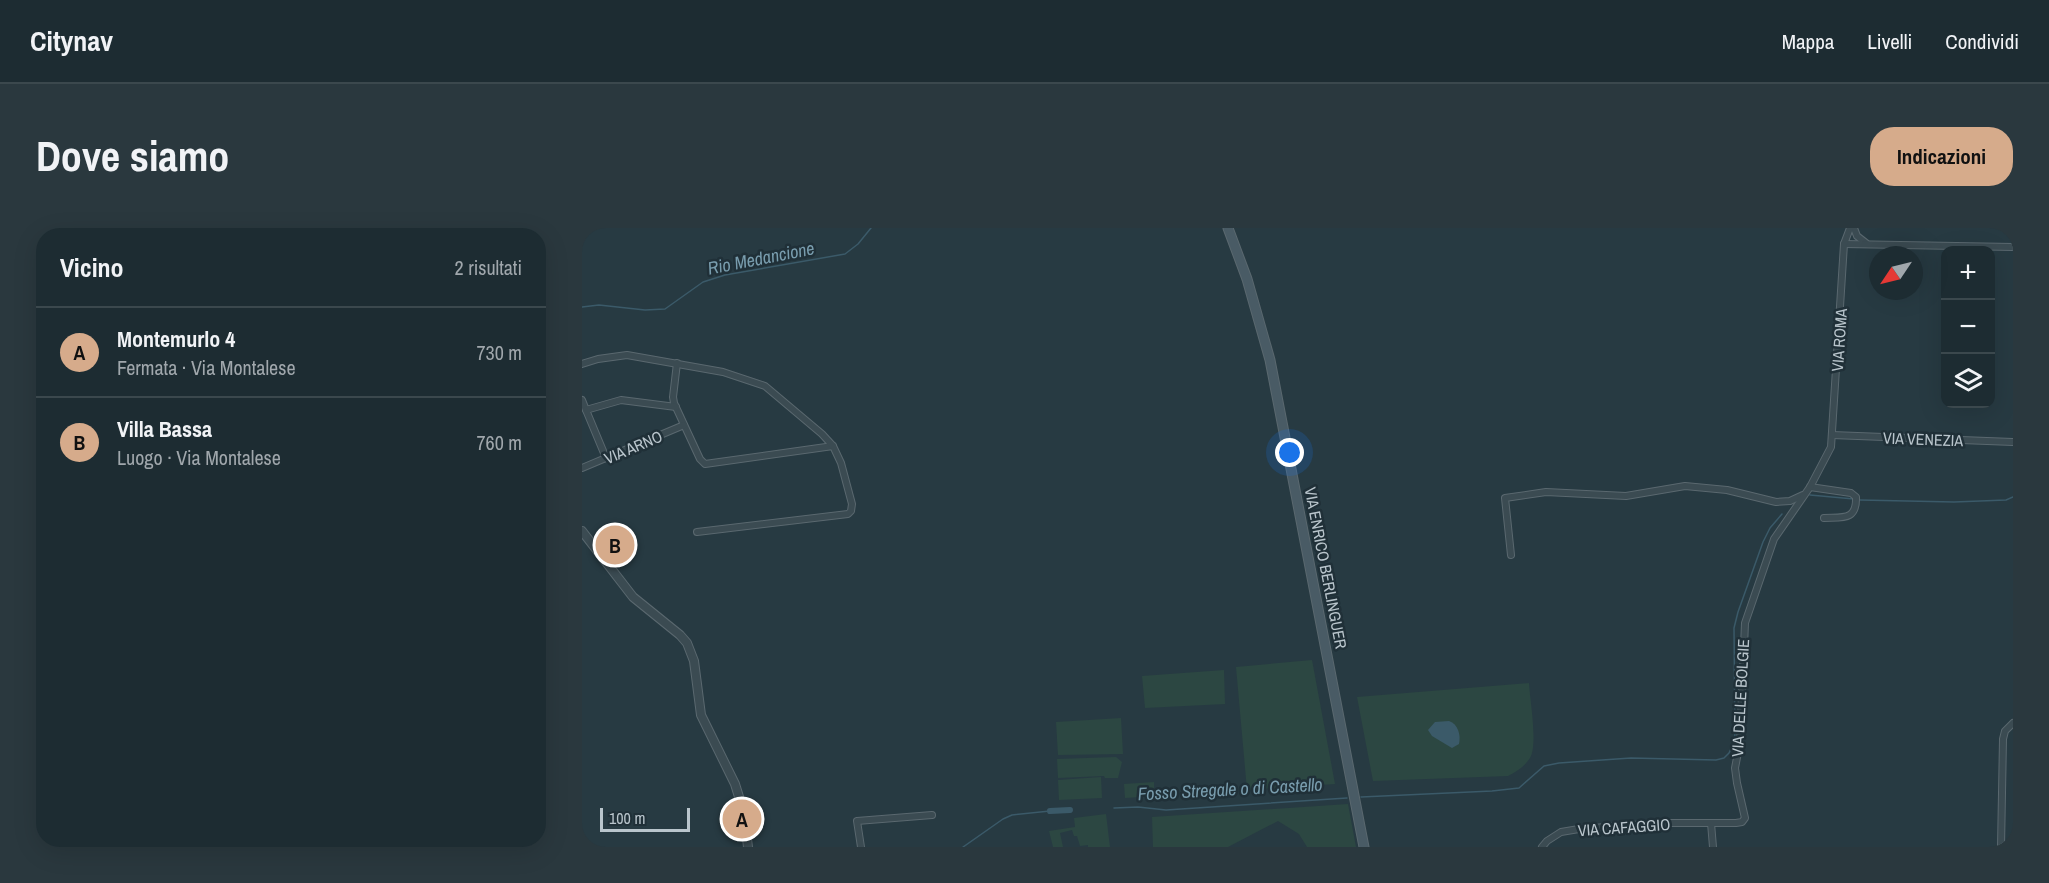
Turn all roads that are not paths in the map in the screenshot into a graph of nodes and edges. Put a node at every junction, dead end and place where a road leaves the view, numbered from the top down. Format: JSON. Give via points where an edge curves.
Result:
{"nodes":[{"id":1,"x":1228,"y":228,"type":"edge"},
{"id":2,"x":1852,"y":228,"type":"edge"},
{"id":3,"x":1844,"y":244,"type":"junction"},
{"id":4,"x":1870,"y":245,"type":"junction"},
{"id":5,"x":2013,"y":247,"type":"edge"},
{"id":6,"x":677,"y":363,"type":"junction"},
{"id":7,"x":582,"y":364,"type":"edge"},
{"id":8,"x":582,"y":400,"type":"edge"},
{"id":9,"x":676,"y":407,"type":"junction"},
{"id":10,"x":586,"y":410,"type":"junction"},
{"id":11,"x":684,"y":425,"type":"junction"},
{"id":12,"x":1832,"y":435,"type":"junction"},
{"id":13,"x":2013,"y":442,"type":"edge"},
{"id":14,"x":832,"y":446,"type":"junction"},
{"id":15,"x":606,"y":458,"type":"junction"},
{"id":16,"x":582,"y":468,"type":"edge"},
{"id":17,"x":1810,"y":487,"type":"junction"},
{"id":18,"x":1804,"y":495,"type":"junction"},
{"id":19,"x":1824,"y":518,"type":"dead end"},
{"id":20,"x":582,"y":531,"type":"edge"},
{"id":21,"x":698,"y":532,"type":"dead end"},
{"id":22,"x":1511,"y":555,"type":"dead end"},
{"id":23,"x":2013,"y":723,"type":"edge"},
{"id":24,"x":932,"y":815,"type":"dead end"},
{"id":25,"x":1711,"y":824,"type":"junction"},
{"id":26,"x":748,"y":847,"type":"edge"},
{"id":27,"x":861,"y":847,"type":"edge"},
{"id":28,"x":1364,"y":847,"type":"edge"},
{"id":29,"x":1542,"y":847,"type":"edge"},
{"id":30,"x":1713,"y":847,"type":"edge"},
{"id":31,"x":2001,"y":847,"type":"edge"}],
"edges":[{"from":1,"to":28,"type":"main road","name":"VIA ENRICO BERLINGUER","via":[[1270,360]]},
{"from":2,"to":3,"type":"street","name":"VIA ROMA"},
{"from":2,"to":4,"type":"street"},
{"from":3,"to":4,"type":"street"},
{"from":3,"to":12,"type":"street","name":"VIA ROMA"},
{"from":4,"to":5,"type":"street"},
{"from":6,"to":7,"type":"street","via":[[627,355]]},
{"from":6,"to":9,"type":"street","via":[[673,397]]},
{"from":6,"to":14,"type":"street","via":[[765,386]]},
{"from":8,"to":10,"type":"street"},
{"from":9,"to":10,"type":"street","via":[[621,399]]},
{"from":9,"to":11,"type":"street"},
{"from":10,"to":15,"type":"street"},
{"from":11,"to":14,"type":"street","via":[[705,465]]},
{"from":11,"to":15,"type":"street","name":"VIA ARNO"},
{"from":12,"to":13,"type":"street","name":"VIA VENEZIA"},
{"from":12,"to":17,"type":"street","name":"VIA ROMA","via":[[1829,452]]},
{"from":14,"to":21,"type":"street","via":[[852,504],[848,514]]},
{"from":15,"to":16,"type":"street","name":"VIA ARNO"},
{"from":17,"to":18,"type":"street","name":"VIA ROMA"},
{"from":17,"to":19,"type":"street","via":[[1851,492],[1856,497],[1852,514]]},
{"from":18,"to":22,"type":"street","via":[[1776,502],[1727,490],[1685,486],[1626,496],[1546,492],[1505,498]]},
{"from":18,"to":25,"type":"street","name":"VIA DELLE BOLGIE","via":[[1774,539],[1745,623],[1736,768],[1745,818],[1742,822]]},
{"from":20,"to":26,"type":"street","via":[[633,597],[687,643],[704,704],[703,719],[735,784]]},
{"from":23,"to":31,"type":"street","via":[[2003,735]]},
{"from":24,"to":27,"type":"street","via":[[857,821]]},
{"from":25,"to":29,"type":"street","name":"VIA CAFAGGIO","via":[[1580,829],[1561,832]]},
{"from":25,"to":30,"type":"street"}]}
